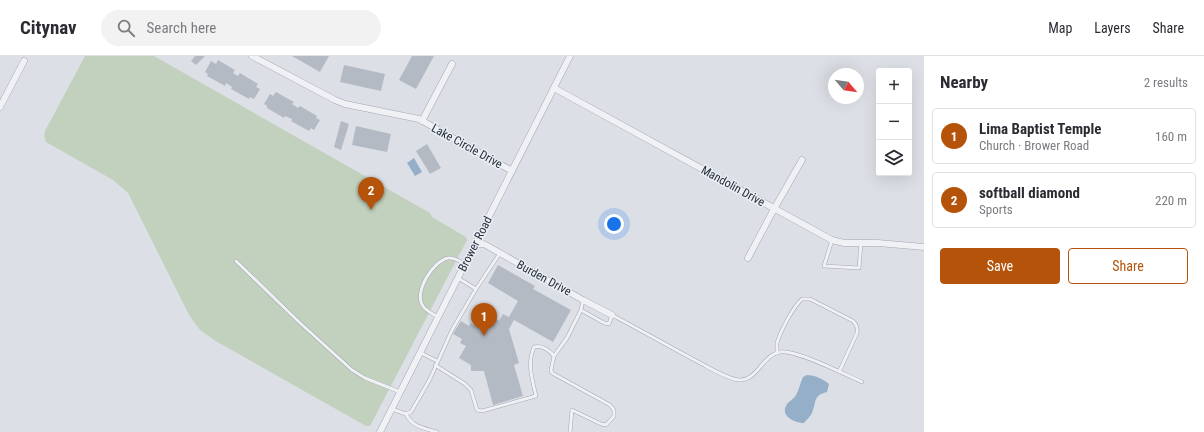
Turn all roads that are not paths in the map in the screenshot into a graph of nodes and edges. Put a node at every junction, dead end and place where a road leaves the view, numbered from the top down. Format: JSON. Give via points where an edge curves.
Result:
{"nodes":[{"id":1,"x":252,"y":56,"type":"edge"},
{"id":2,"x":570,"y":56,"type":"edge"},
{"id":3,"x":24,"y":61,"type":"dead end"},
{"id":4,"x":452,"y":64,"type":"dead end"},
{"id":5,"x":554,"y":88,"type":"junction"},
{"id":6,"x":2,"y":96,"type":"edge"},
{"id":7,"x":0,"y":107,"type":"edge"},
{"id":8,"x":422,"y":120,"type":"junction"},
{"id":9,"x":802,"y":160,"type":"dead end"},
{"id":10,"x":512,"y":171,"type":"junction"},
{"id":11,"x":774,"y":209,"type":"junction"},
{"id":12,"x":832,"y":240,"type":"junction"},
{"id":13,"x":475,"y":244,"type":"junction"},
{"id":14,"x":860,"y":244,"type":"junction"},
{"id":15,"x":924,"y":247,"type":"edge"},
{"id":16,"x":500,"y":253,"type":"junction"},
{"id":17,"x":748,"y":258,"type":"dead end"},
{"id":18,"x":236,"y":261,"type":"dead end"},
{"id":19,"x":465,"y":264,"type":"junction"},
{"id":20,"x":458,"y":278,"type":"junction"},
{"id":21,"x":476,"y":289,"type":"junction"},
{"id":22,"x":583,"y":300,"type":"junction"},
{"id":23,"x":582,"y":310,"type":"junction"},
{"id":24,"x":612,"y":315,"type":"junction"},
{"id":25,"x":438,"y":317,"type":"junction"},
{"id":26,"x":420,"y":353,"type":"junction"},
{"id":27,"x":777,"y":353,"type":"junction"},
{"id":28,"x":554,"y":356,"type":"junction"},
{"id":29,"x":437,"y":361,"type":"junction"},
{"id":30,"x":435,"y":366,"type":"junction"},
{"id":31,"x":840,"y":372,"type":"junction"},
{"id":32,"x":862,"y":382,"type":"dead end"},
{"id":33,"x":400,"y":392,"type":"junction"},
{"id":34,"x":392,"y":409,"type":"junction"},
{"id":35,"x":406,"y":414,"type":"junction"},
{"id":36,"x":380,"y":432,"type":"edge"},
{"id":37,"x":437,"y":432,"type":"edge"},
{"id":38,"x":570,"y":432,"type":"edge"}],
"edges":[{"from":1,"to":8,"type":"street","name":"Lake Circle Drive","via":[[345,104]]},
{"from":2,"to":5,"type":"street","name":"Brower Road"},
{"from":3,"to":6,"type":"street"},
{"from":4,"to":8,"type":"street","name":"Lake Circle Drive"},
{"from":5,"to":10,"type":"street","name":"Brower Road"},
{"from":5,"to":11,"type":"street","name":"Mandolin Drive"},
{"from":6,"to":7,"type":"street"},
{"from":8,"to":10,"type":"street","name":"Lake Circle Drive"},
{"from":9,"to":11,"type":"street"},
{"from":10,"to":13,"type":"street","name":"Brower Road"},
{"from":11,"to":12,"type":"street","name":"Mandolin Drive"},
{"from":11,"to":17,"type":"street"},
{"from":12,"to":14,"type":"street","name":"Mandolin Drive"},
{"from":12,"to":14,"type":"lane","via":[[824,266],[859,268]]},
{"from":13,"to":16,"type":"street","name":"Burden Drive","via":[[484,244]]},
{"from":13,"to":19,"type":"street","name":"Brower Road"},
{"from":14,"to":15,"type":"street","name":"Mandolin Drive"},
{"from":16,"to":21,"type":"lane"},
{"from":16,"to":22,"type":"street","name":"Burden Drive"},
{"from":18,"to":33,"type":"lane","via":[[352,370]]},
{"from":19,"to":20,"type":"street","name":"Brower Road"},
{"from":19,"to":25,"type":"lane","via":[[451,258],[444,259],[434,266],[424,281],[420,296],[421,304]]},
{"from":20,"to":21,"type":"lane"},
{"from":20,"to":25,"type":"street","name":"Brower Road"},
{"from":21,"to":29,"type":"lane"},
{"from":22,"to":23,"type":"lane"},
{"from":22,"to":24,"type":"street","name":"Burden Drive"},
{"from":23,"to":24,"type":"lane","via":[[609,324]]},
{"from":23,"to":28,"type":"lane"},
{"from":24,"to":27,"type":"lane","via":[[732,378],[742,380],[750,377],[767,359]]},
{"from":25,"to":26,"type":"street","name":"Brower Road"},
{"from":26,"to":29,"type":"lane"},
{"from":26,"to":33,"type":"street","name":"Brower Road"},
{"from":27,"to":31,"type":"lane","via":[[800,356]]},
{"from":27,"to":31,"type":"lane","via":[[780,335],[794,309],[802,299],[810,299],[853,321],[858,328]]},
{"from":28,"to":30,"type":"lane","via":[[548,350],[534,346],[530,368],[536,396],[482,411],[477,410],[471,390],[465,384]]},
{"from":28,"to":38,"type":"lane","via":[[552,373],[610,405],[614,410],[614,416],[606,425],[572,410]]},
{"from":29,"to":30,"type":"lane"},
{"from":30,"to":35,"type":"lane","via":[[411,412]]},
{"from":31,"to":32,"type":"lane"},
{"from":33,"to":34,"type":"street","name":"Brower Road"},
{"from":34,"to":35,"type":"lane"},
{"from":34,"to":36,"type":"street","name":"Brower Road"},
{"from":35,"to":37,"type":"lane","via":[[409,422]]}]}
